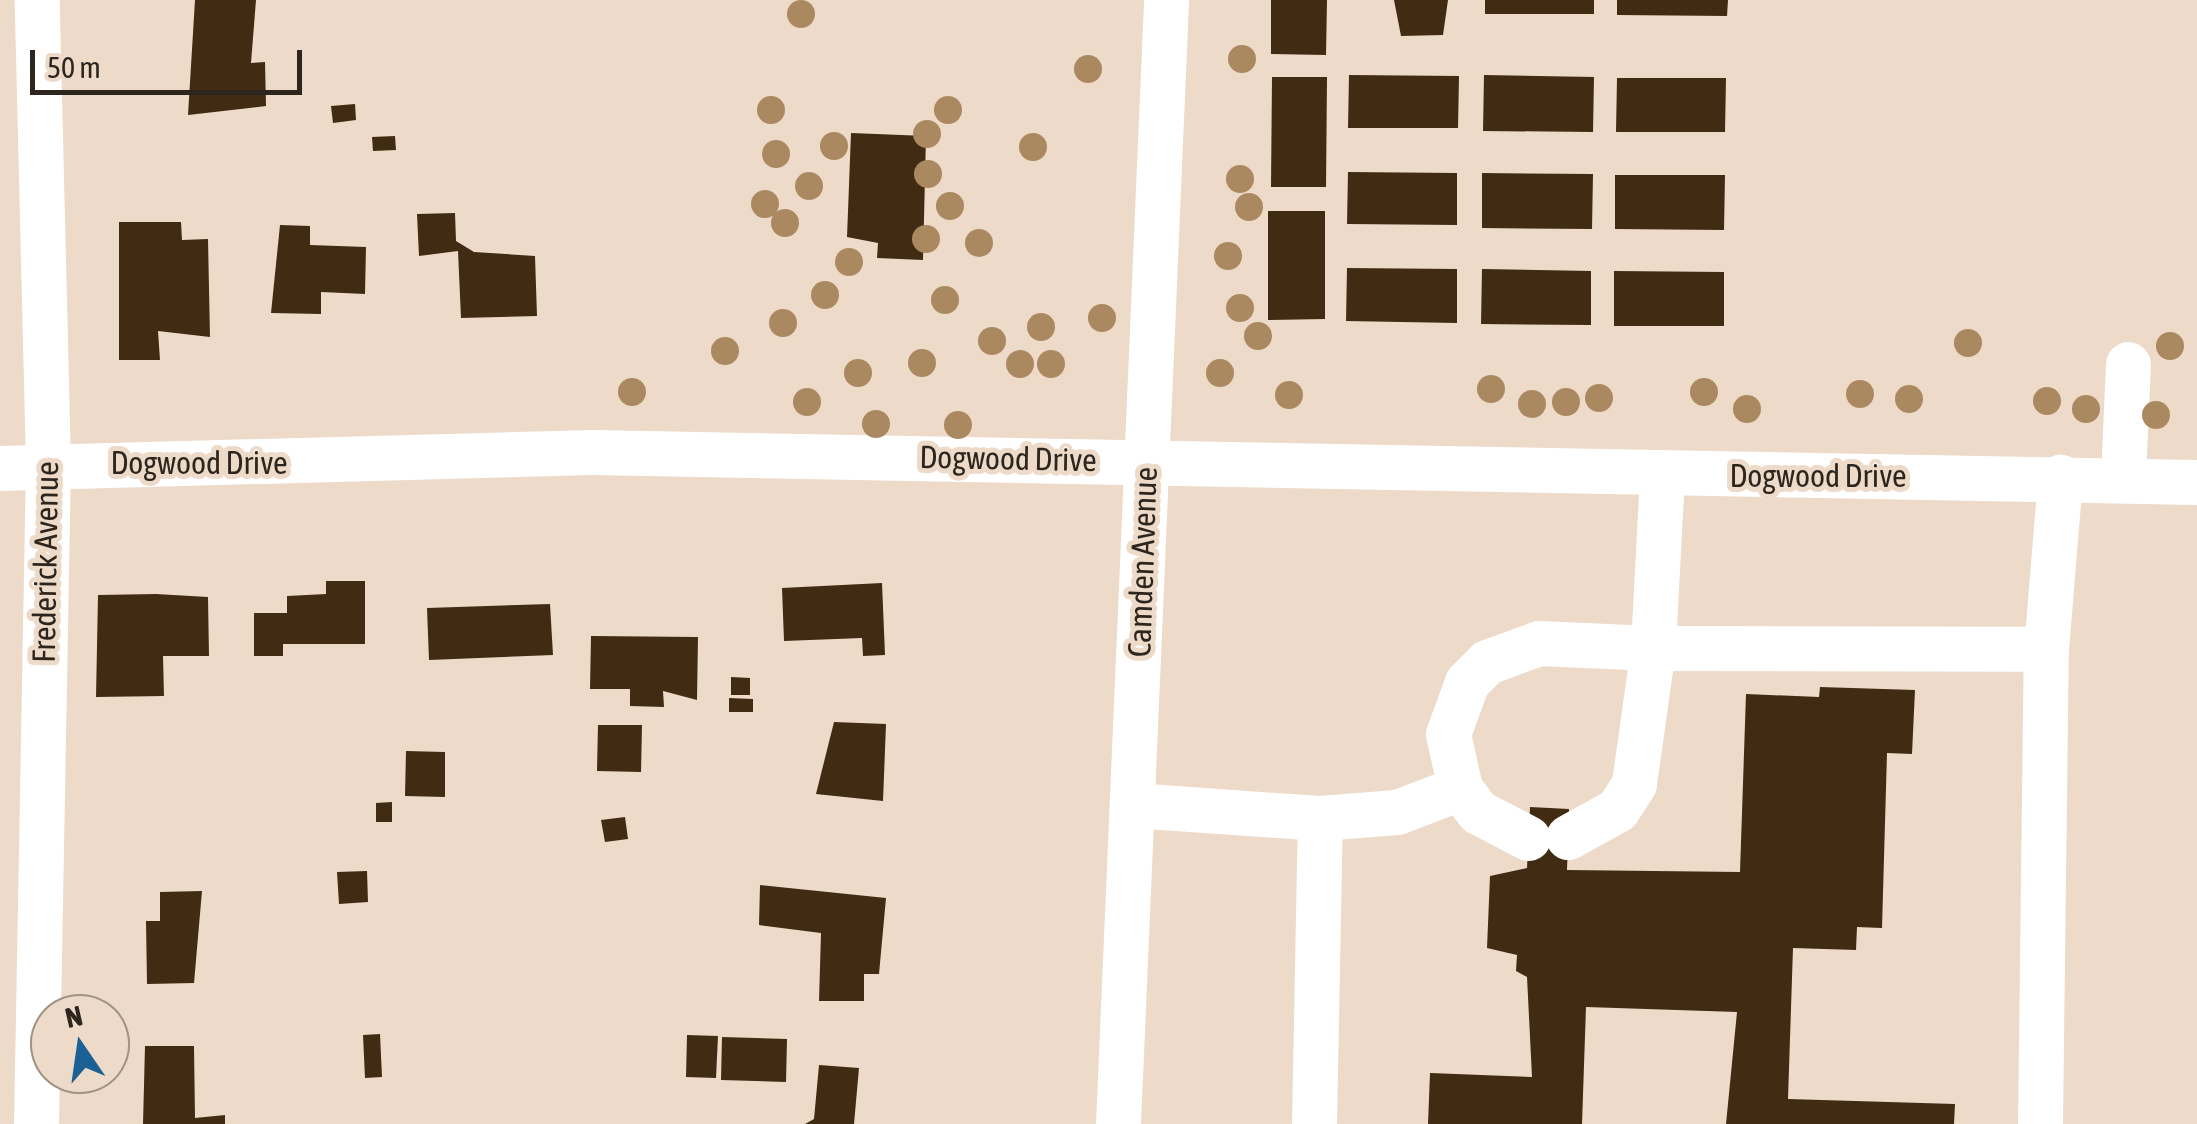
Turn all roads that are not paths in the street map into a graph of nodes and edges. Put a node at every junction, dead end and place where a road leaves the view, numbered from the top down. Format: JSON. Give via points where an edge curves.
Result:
{"nodes":[{"id":1,"x":37,"y":0,"type":"edge"},
{"id":2,"x":1166,"y":0,"type":"edge"},
{"id":3,"x":2128,"y":364,"type":"dead end"},
{"id":4,"x":1147,"y":461,"type":"junction"},
{"id":5,"x":48,"y":464,"type":"junction"},
{"id":6,"x":0,"y":468,"type":"edge"},
{"id":7,"x":1662,"y":476,"type":"junction"},
{"id":8,"x":2060,"y":477,"type":"junction"},
{"id":9,"x":2122,"y":478,"type":"junction"},
{"id":10,"x":2197,"y":482,"type":"edge"},
{"id":11,"x":1653,"y":648,"type":"junction"},
{"id":12,"x":2046,"y":649,"type":"junction"},
{"id":13,"x":1460,"y":788,"type":"junction"},
{"id":14,"x":1133,"y":805,"type":"junction"},
{"id":15,"x":1320,"y":818,"type":"junction"},
{"id":16,"x":36,"y":1124,"type":"edge"},
{"id":17,"x":1118,"y":1124,"type":"edge"},
{"id":18,"x":1314,"y":1124,"type":"edge"},
{"id":19,"x":2040,"y":1124,"type":"edge"}],
"edges":[{"from":1,"to":5,"type":"street","name":"Frederick Avenue"},
{"from":2,"to":4,"type":"street","name":"Camden Avenue"},
{"from":3,"to":9,"type":"street"},
{"from":4,"to":5,"type":"street","name":"Dogwood Drive","via":[[592,452]]},
{"from":4,"to":7,"type":"street","name":"Dogwood Drive"},
{"from":4,"to":14,"type":"street","name":"Camden Avenue"},
{"from":5,"to":6,"type":"street","name":"Dogwood Drive"},
{"from":5,"to":16,"type":"street","name":"Frederick Avenue"},
{"from":7,"to":8,"type":"street","name":"Dogwood Drive"},
{"from":7,"to":11,"type":"street"},
{"from":8,"to":9,"type":"street","name":"Dogwood Drive"},
{"from":8,"to":12,"type":"street"},
{"from":9,"to":10,"type":"street","name":"Dogwood Drive"},
{"from":11,"to":12,"type":"street"},
{"from":11,"to":13,"type":"street","via":[[1539,643],[1487,662],[1460,694],[1448,734]]},
{"from":11,"to":13,"type":"street","via":[[1634,784],[1617,810],[1548,838],[1478,812]]},
{"from":12,"to":19,"type":"street"},
{"from":13,"to":15,"type":"street","via":[[1396,812]]},
{"from":14,"to":15,"type":"street"},
{"from":14,"to":17,"type":"street","name":"Camden Avenue"},
{"from":15,"to":18,"type":"street"}]}
